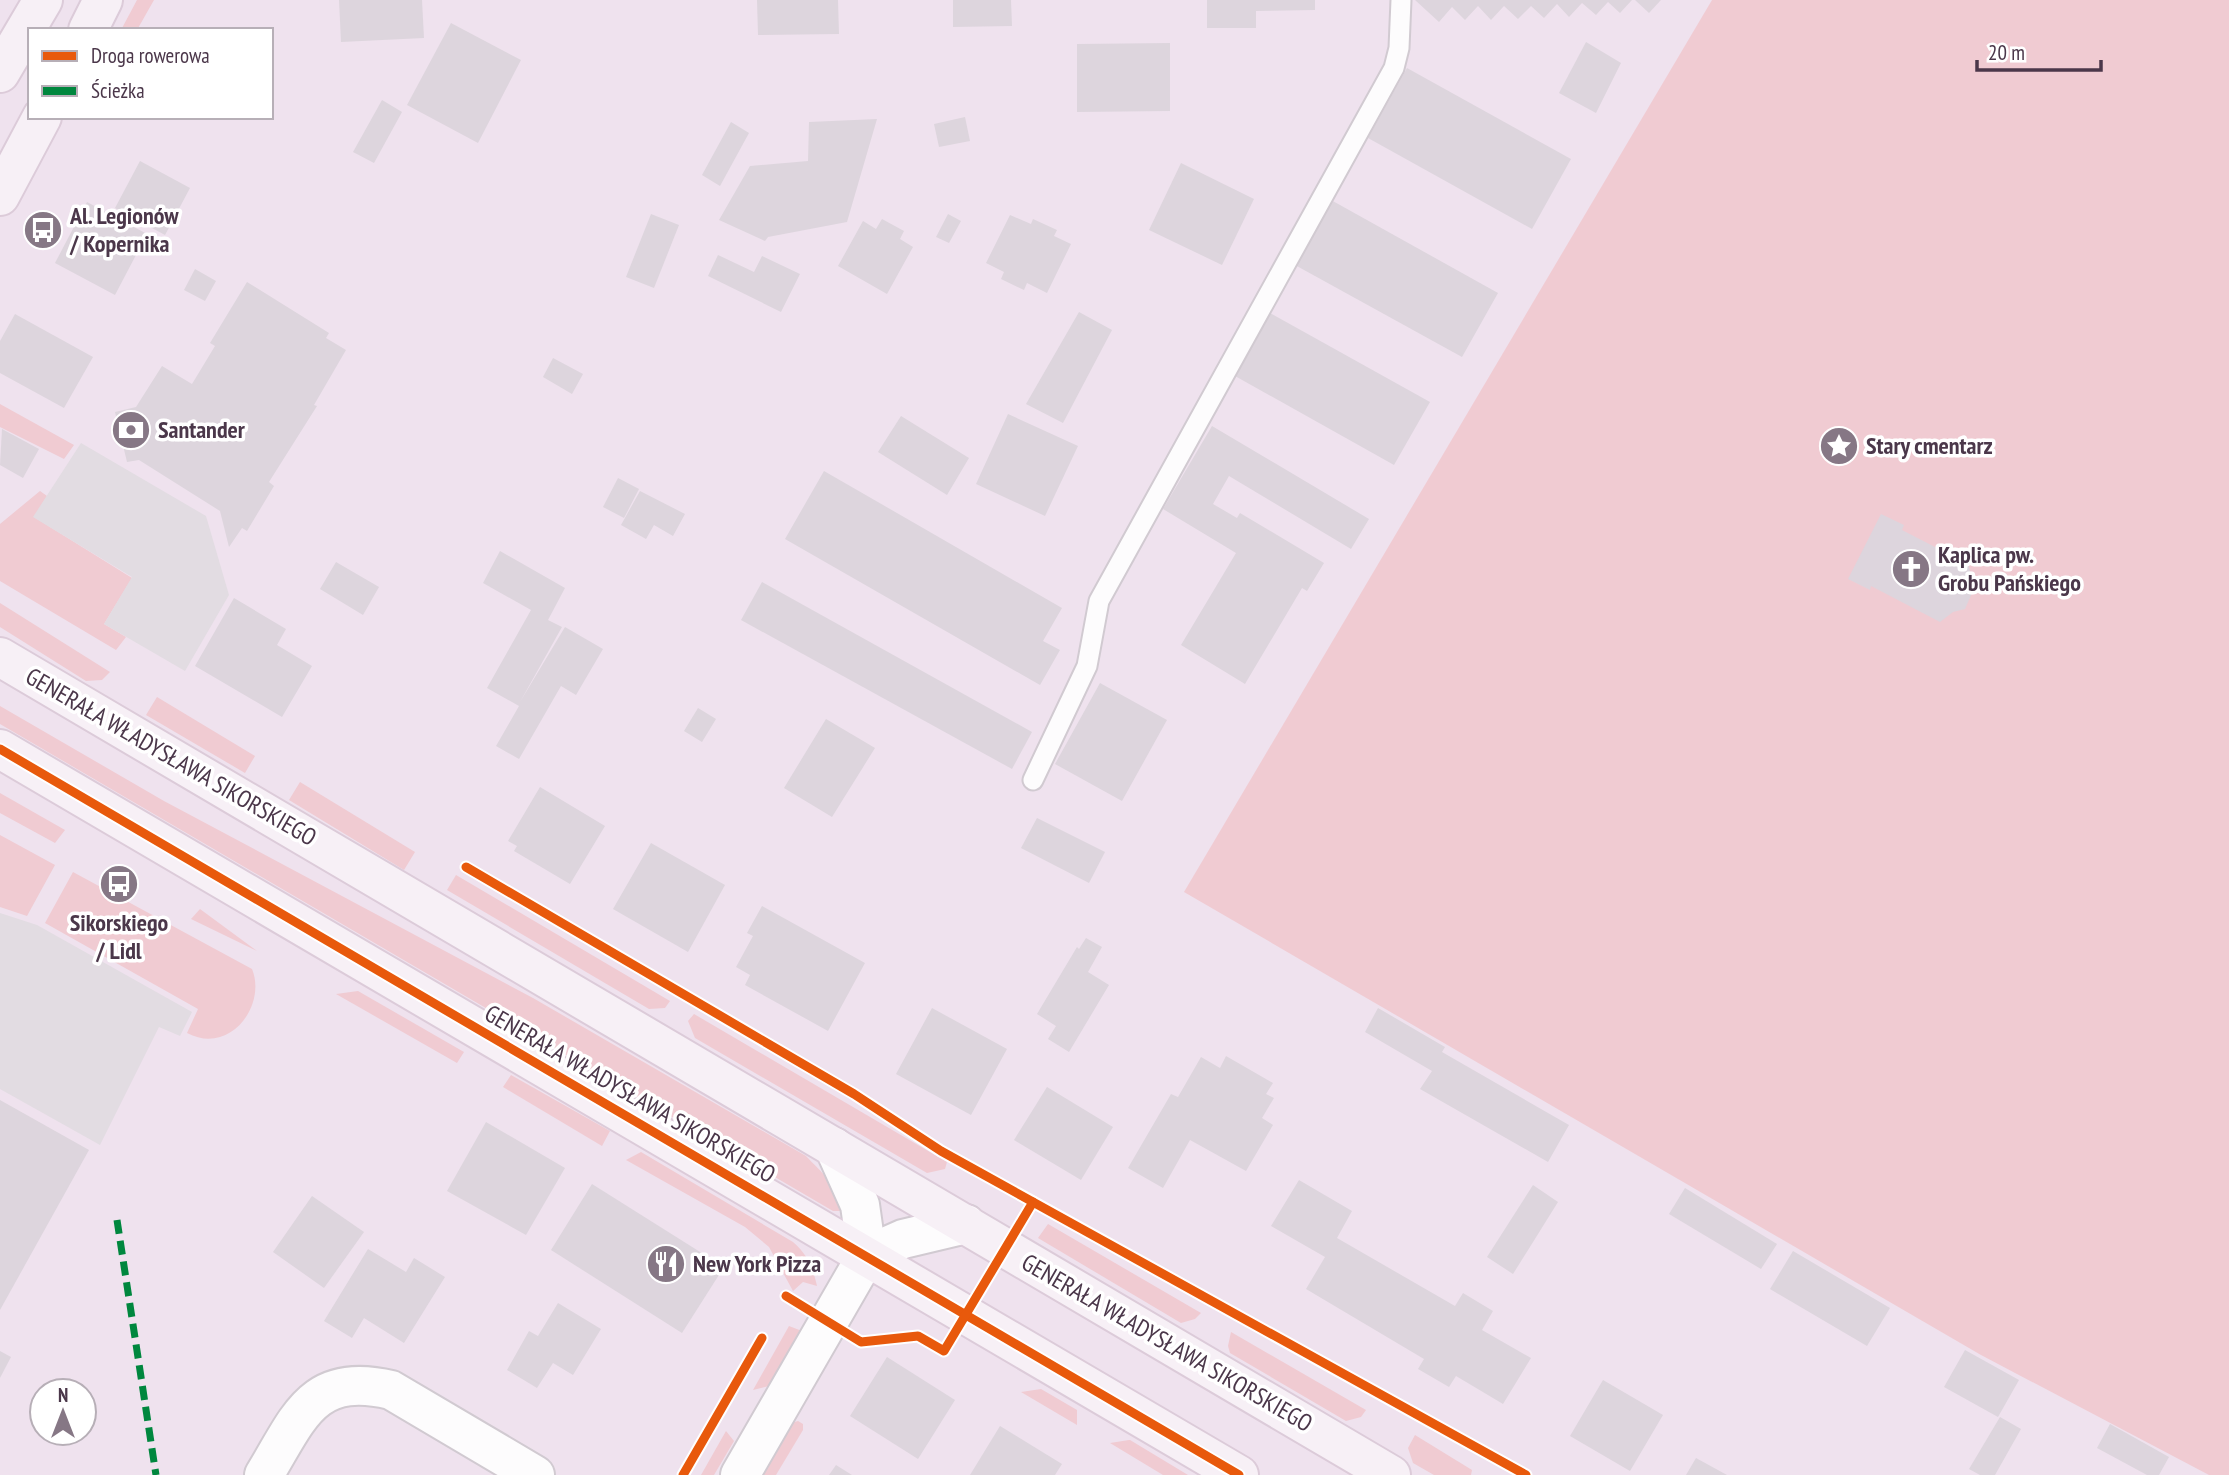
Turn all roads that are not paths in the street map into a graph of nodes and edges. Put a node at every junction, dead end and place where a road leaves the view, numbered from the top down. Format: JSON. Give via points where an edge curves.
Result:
{"nodes":[{"id":1,"x":43,"y":0,"type":"edge"},
{"id":2,"x":103,"y":0,"type":"edge"},
{"id":3,"x":1401,"y":0,"type":"edge"},
{"id":4,"x":89,"y":28,"type":"edge"},
{"id":5,"x":0,"y":73,"type":"edge"},
{"id":6,"x":41,"y":119,"type":"edge"},
{"id":7,"x":0,"y":196,"type":"edge"},
{"id":8,"x":0,"y":657,"type":"edge"},
{"id":9,"x":0,"y":749,"type":"edge"},
{"id":10,"x":1033,"y":780,"type":"dead end"},
{"id":11,"x":834,"y":1147,"type":"junction"},
{"id":12,"x":966,"y":1224,"type":"junction"},
{"id":13,"x":867,"y":1255,"type":"junction"},
{"id":14,"x":264,"y":1475,"type":"edge"},
{"id":15,"x":535,"y":1475,"type":"edge"},
{"id":16,"x":740,"y":1475,"type":"edge"},
{"id":17,"x":1239,"y":1475,"type":"edge"},
{"id":18,"x":1391,"y":1475,"type":"edge"}],
"edges":[{"from":1,"to":5,"type":"main road"},
{"from":2,"to":4,"type":"main road"},
{"from":3,"to":10,"type":"lane","via":[[1394,68],[1099,601],[1087,666]]},
{"from":6,"to":7,"type":"main road"},
{"from":8,"to":11,"type":"main road","name":"GENERAŁA WŁADYSŁAWA SIKORSKIEGO"},
{"from":9,"to":13,"type":"main road","name":"GENERAŁA WŁADYSŁAWA SIKORSKIEGO"},
{"from":11,"to":12,"type":"main road","name":"GENERAŁA WŁADYSŁAWA SIKORSKIEGO"},
{"from":11,"to":13,"type":"street","via":[[860,1205]]},
{"from":12,"to":13,"type":"street","via":[[903,1239]]},
{"from":12,"to":18,"type":"main road","name":"GENERAŁA WŁADYSŁAWA SIKORSKIEGO"},
{"from":13,"to":16,"type":"street"},
{"from":13,"to":17,"type":"main road","name":"GENERAŁA WŁADYSŁAWA SIKORSKIEGO"},
{"from":14,"to":15,"type":"street","via":[[307,1406],[338,1388],[357,1386],[391,1390]]}]}
